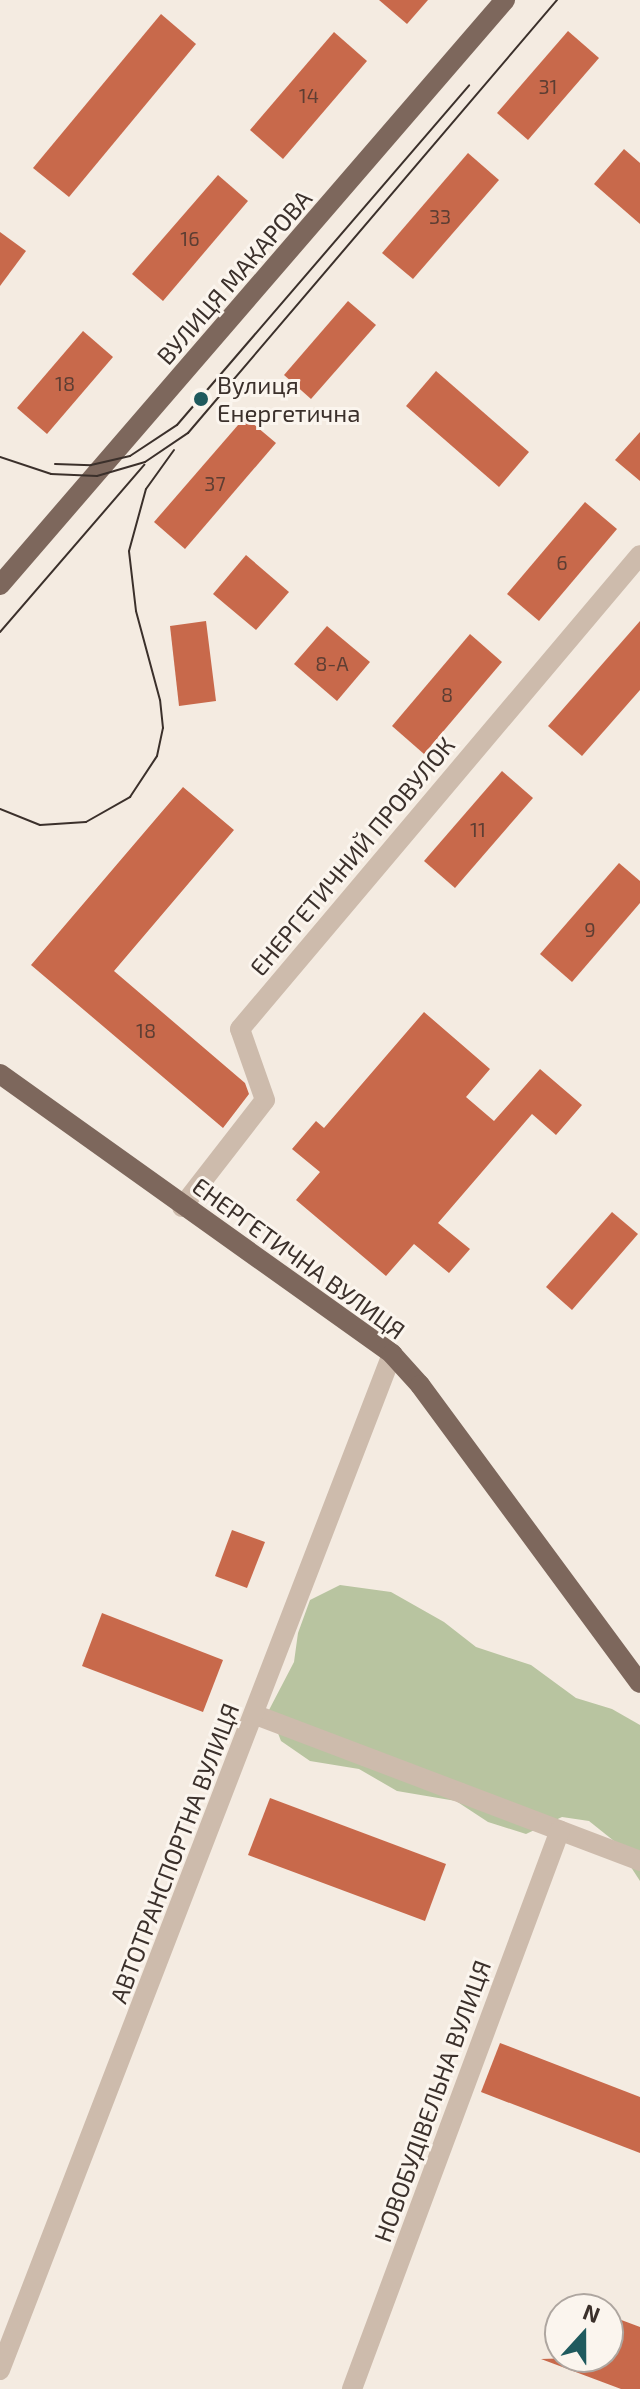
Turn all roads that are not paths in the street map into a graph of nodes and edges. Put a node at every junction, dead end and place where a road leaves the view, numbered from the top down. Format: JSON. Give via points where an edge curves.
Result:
{"nodes":[{"id":1,"x":505,"y":0,"type":"edge"},
{"id":2,"x":640,"y":555,"type":"edge"},
{"id":3,"x":0,"y":585,"type":"edge"},
{"id":4,"x":0,"y":1074,"type":"edge"},
{"id":5,"x":182,"y":1207,"type":"junction"},
{"id":6,"x":392,"y":1354,"type":"junction"},
{"id":7,"x":640,"y":1683,"type":"edge"},
{"id":8,"x":256,"y":1715,"type":"junction"},
{"id":9,"x":560,"y":1830,"type":"junction"},
{"id":10,"x":640,"y":1861,"type":"edge"},
{"id":11,"x":0,"y":2370,"type":"edge"},
{"id":12,"x":352,"y":2389,"type":"edge"}],
"edges":[{"from":1,"to":3,"type":"main road","name":"ВУЛИЦЯ МАКАРОВА"},
{"from":2,"to":5,"type":"street","name":"ЕНЕРГЕТИЧНИЙ ПРОВУЛОК","via":[[240,1029],[265,1100]]},
{"from":4,"to":5,"type":"main road","name":"ЕНЕРГЕТИЧНА ВУЛИЦЯ"},
{"from":5,"to":6,"type":"main road","name":"ЕНЕРГЕТИЧНА ВУЛИЦЯ"},
{"from":6,"to":7,"type":"main road","name":"ЕНЕРГЕТИЧНА ВУЛИЦЯ"},
{"from":6,"to":8,"type":"street","name":"АВТОТРАНСПОРТНА ВУЛИЦЯ"},
{"from":8,"to":9,"type":"street"},
{"from":8,"to":11,"type":"street","name":"АВТОТРАНСПОРТНА ВУЛИЦЯ"},
{"from":9,"to":10,"type":"street"},
{"from":9,"to":12,"type":"street","name":"НОВОБУДІВЕЛЬНА ВУЛИЦЯ"}]}
